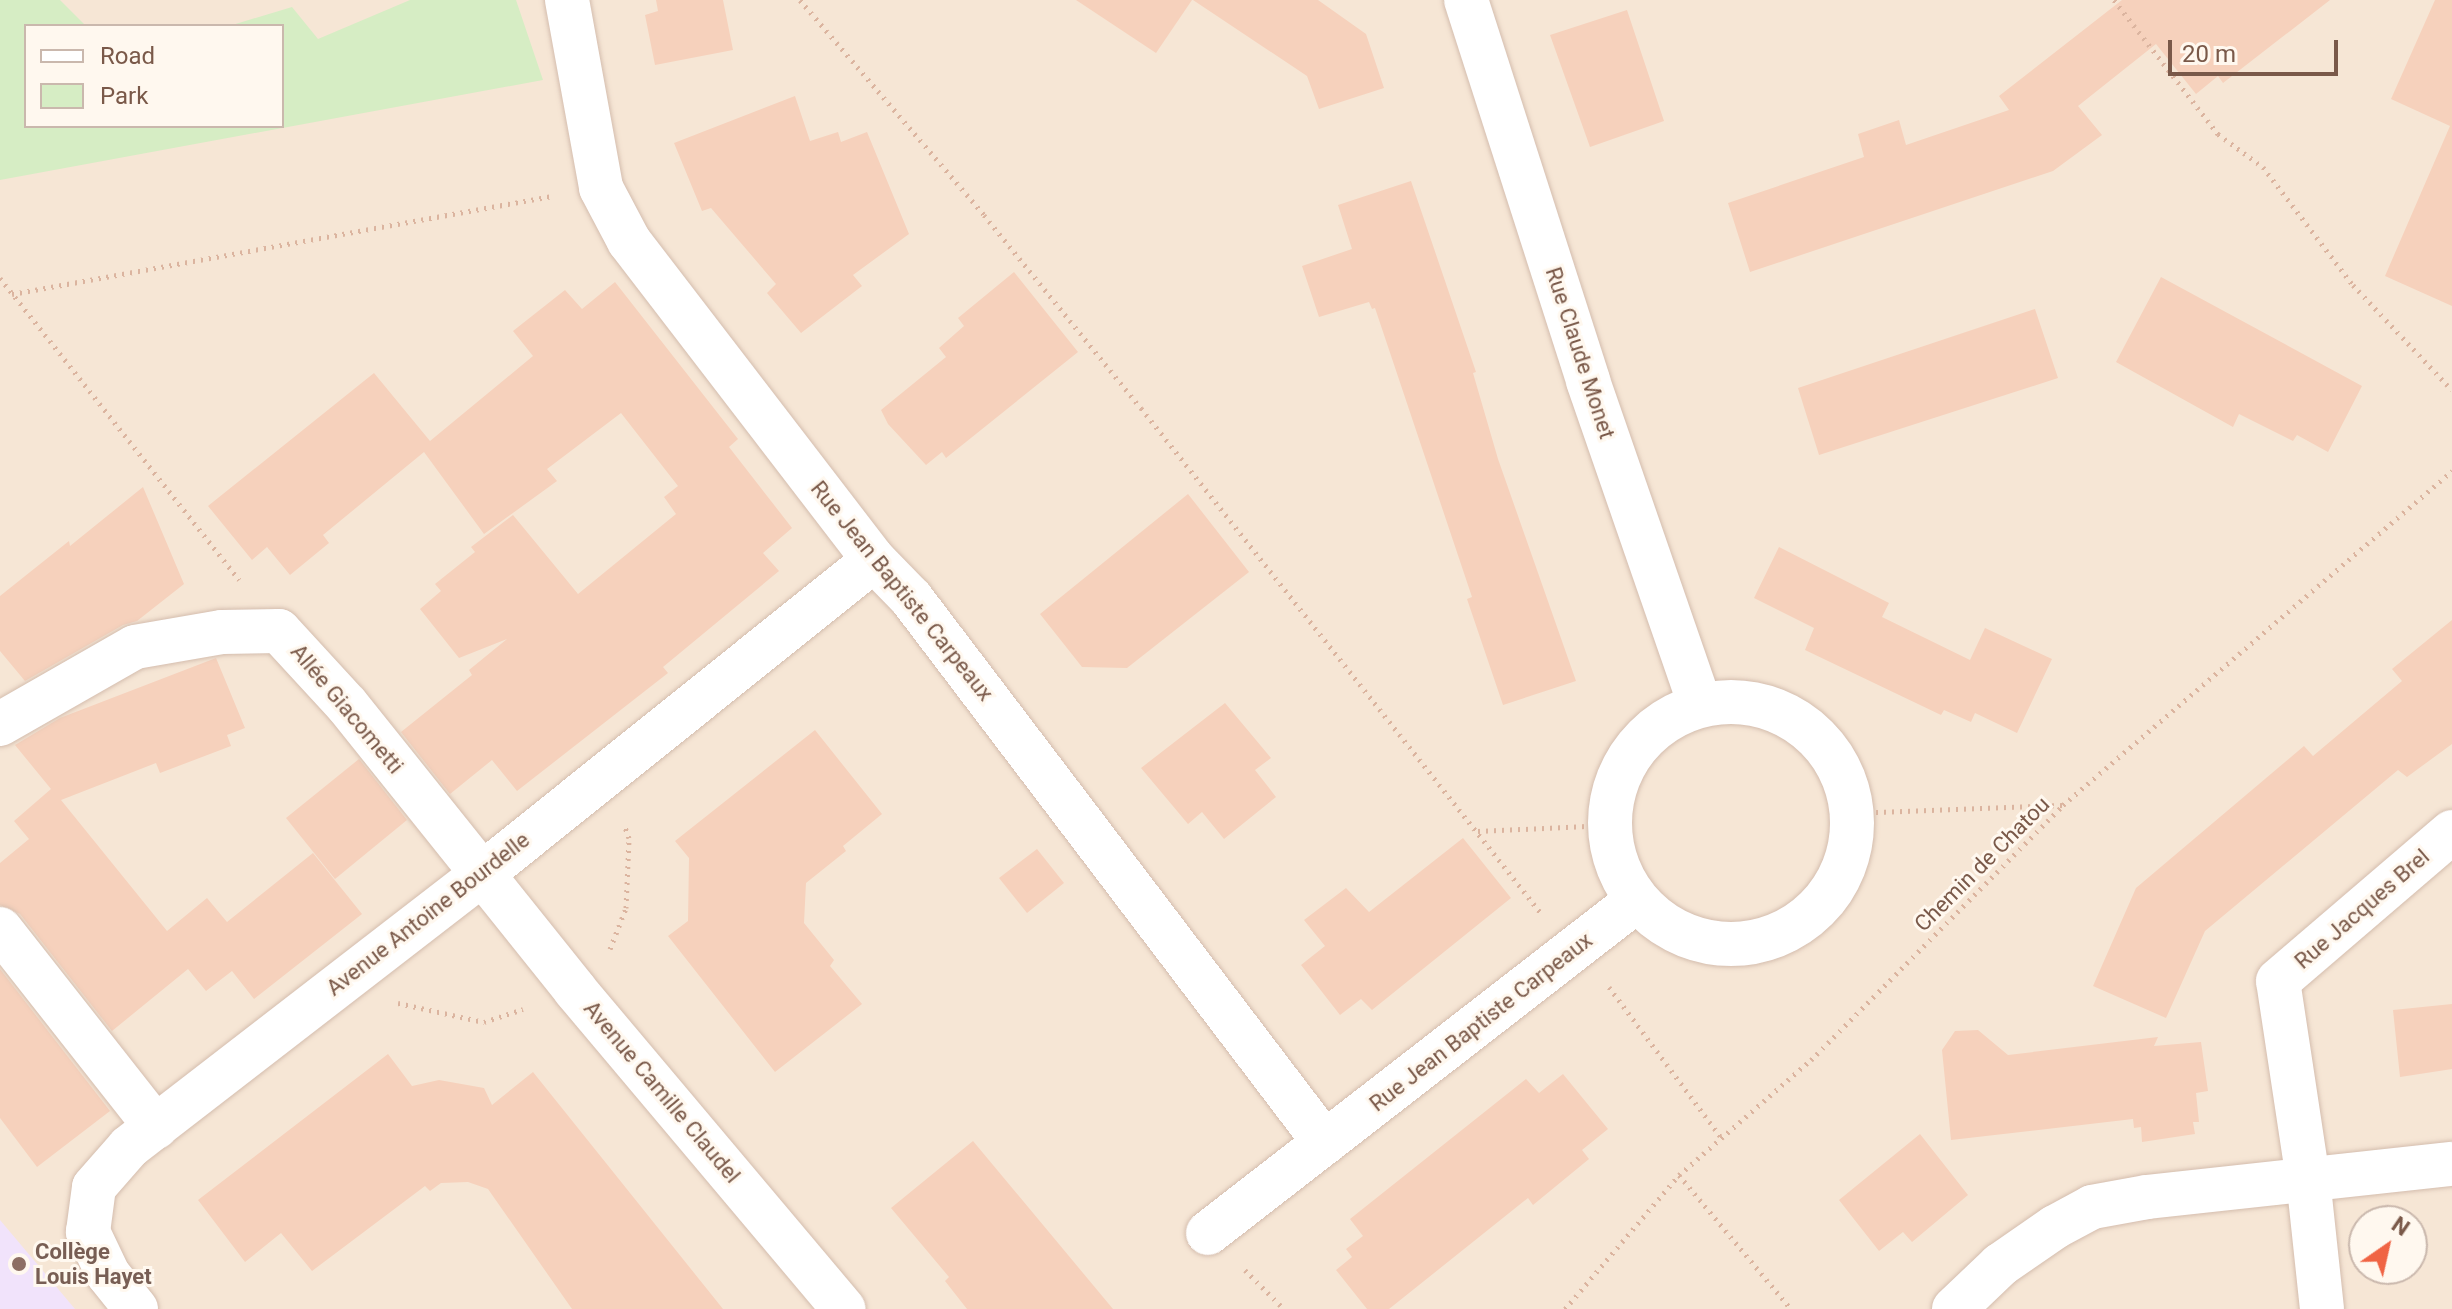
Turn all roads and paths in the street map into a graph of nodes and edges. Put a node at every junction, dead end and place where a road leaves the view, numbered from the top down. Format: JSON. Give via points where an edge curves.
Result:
{"nodes":[{"id":1,"x":567,"y":0,"type":"edge"},
{"id":2,"x":800,"y":0,"type":"edge"},
{"id":3,"x":1466,"y":0,"type":"edge"},
{"id":4,"x":2114,"y":0,"type":"edge"},
{"id":5,"x":601,"y":188,"type":"junction"},
{"id":6,"x":0,"y":278,"type":"edge"},
{"id":7,"x":12,"y":294,"type":"junction"},
{"id":8,"x":2452,"y":390,"type":"edge"},
{"id":9,"x":2452,"y":471,"type":"edge"},
{"id":10,"x":874,"y":560,"type":"junction"},
{"id":11,"x":279,"y":631,"type":"junction"},
{"id":12,"x":1700,"y":705,"type":"junction"},
{"id":13,"x":0,"y":724,"type":"edge"},
{"id":14,"x":2063,"y":805,"type":"junction"},
{"id":15,"x":1852,"y":813,"type":"junction"},
{"id":16,"x":1608,"y":825,"type":"junction"},
{"id":17,"x":1477,"y":832,"type":"junction"},
{"id":18,"x":2452,"y":832,"type":"edge"},
{"id":19,"x":482,"y":874,"type":"junction"},
{"id":20,"x":1636,"y":901,"type":"junction"},
{"id":21,"x":0,"y":929,"type":"edge"},
{"id":22,"x":1578,"y":946,"type":"junction"},
{"id":23,"x":156,"y":1127,"type":"junction"},
{"id":24,"x":1720,"y":1136,"type":"junction"},
{"id":25,"x":1325,"y":1143,"type":"junction"},
{"id":26,"x":2452,"y":1164,"type":"edge"},
{"id":27,"x":1679,"y":1175,"type":"junction"},
{"id":28,"x":2308,"y":1179,"type":"junction"},
{"id":29,"x":1208,"y":1233,"type":"dead end"},
{"id":30,"x":136,"y":1309,"type":"edge"},
{"id":31,"x":844,"y":1309,"type":"edge"},
{"id":32,"x":1565,"y":1309,"type":"edge"},
{"id":33,"x":1791,"y":1309,"type":"edge"},
{"id":34,"x":1954,"y":1309,"type":"edge"},
{"id":35,"x":2322,"y":1309,"type":"edge"}],
"edges":[{"from":1,"to":5,"type":"street","name":"Rue Jean Baptiste Carpeaux"},
{"from":2,"to":17,"type":"path","via":[[984,215]]},
{"from":3,"to":12,"type":"street","name":"Rue Claude Monet","via":[[1588,381]]},
{"from":4,"to":8,"type":"path","via":[[2218,134],[2263,167],[2353,285]]},
{"from":5,"to":7,"type":"path"},
{"from":5,"to":10,"type":"street","name":"Rue Jean Baptiste Carpeaux","via":[[629,241]]},
{"from":6,"to":7,"type":"path"},
{"from":7,"to":11,"type":"path"},
{"from":9,"to":14,"type":"path","name":"Chemin de Chatou"},
{"from":10,"to":19,"type":"street","name":"Avenue Antoine Bourdelle"},
{"from":10,"to":25,"type":"street","name":"Rue Jean Baptiste Carpeaux","via":[[911,598]]},
{"from":11,"to":13,"type":"street","name":"Allée Giacometti","via":[[222,632],[135,647]]},
{"from":11,"to":19,"type":"street","name":"Allée Giacometti","via":[[347,705]]},
{"from":12,"to":15,"type":"street","via":[[1736,701],[1770,707],[1801,724],[1826,748],[1844,778]]},
{"from":12,"to":16,"type":"street","via":[[1663,721],[1633,749],[1614,784]]},
{"from":14,"to":15,"type":"path"},
{"from":14,"to":24,"type":"path","name":"Chemin de Chatou","via":[[1811,1060]]},
{"from":15,"to":20,"type":"street","via":[[1849,851],[1835,887],[1810,916],[1777,936],[1739,945],[1700,942],[1665,926]]},
{"from":16,"to":17,"type":"path"},
{"from":16,"to":20,"type":"street","via":[[1616,864]]},
{"from":17,"to":22,"type":"path","via":[[1544,917]]},
{"from":18,"to":28,"type":"street","name":"Rue Jacques Brel","via":[[2278,981]]},
{"from":19,"to":23,"type":"street","name":"Avenue Antoine Bourdelle"},
{"from":19,"to":31,"type":"street","name":"Avenue Camille Claudel"},
{"from":20,"to":22,"type":"street","name":"Rue Jean Baptiste Carpeaux"},
{"from":21,"to":23,"type":"street"},
{"from":22,"to":24,"type":"path"},
{"from":22,"to":25,"type":"street","name":"Rue Jean Baptiste Carpeaux"},
{"from":23,"to":30,"type":"street","name":"Avenue Antoine Bourdelle","via":[[129,1147],[94,1187],[88,1232],[108,1274]]},
{"from":24,"to":27,"type":"path","name":"Chemin de Chatou"},
{"from":25,"to":29,"type":"street","name":"Rue Jean Baptiste Carpeaux"},
{"from":26,"to":28,"type":"street"},
{"from":27,"to":32,"type":"path","name":"Chemin de Chatou"},
{"from":27,"to":33,"type":"path"},
{"from":28,"to":34,"type":"street","via":[[2092,1207],[2000,1265]]},
{"from":28,"to":35,"type":"street"}]}
